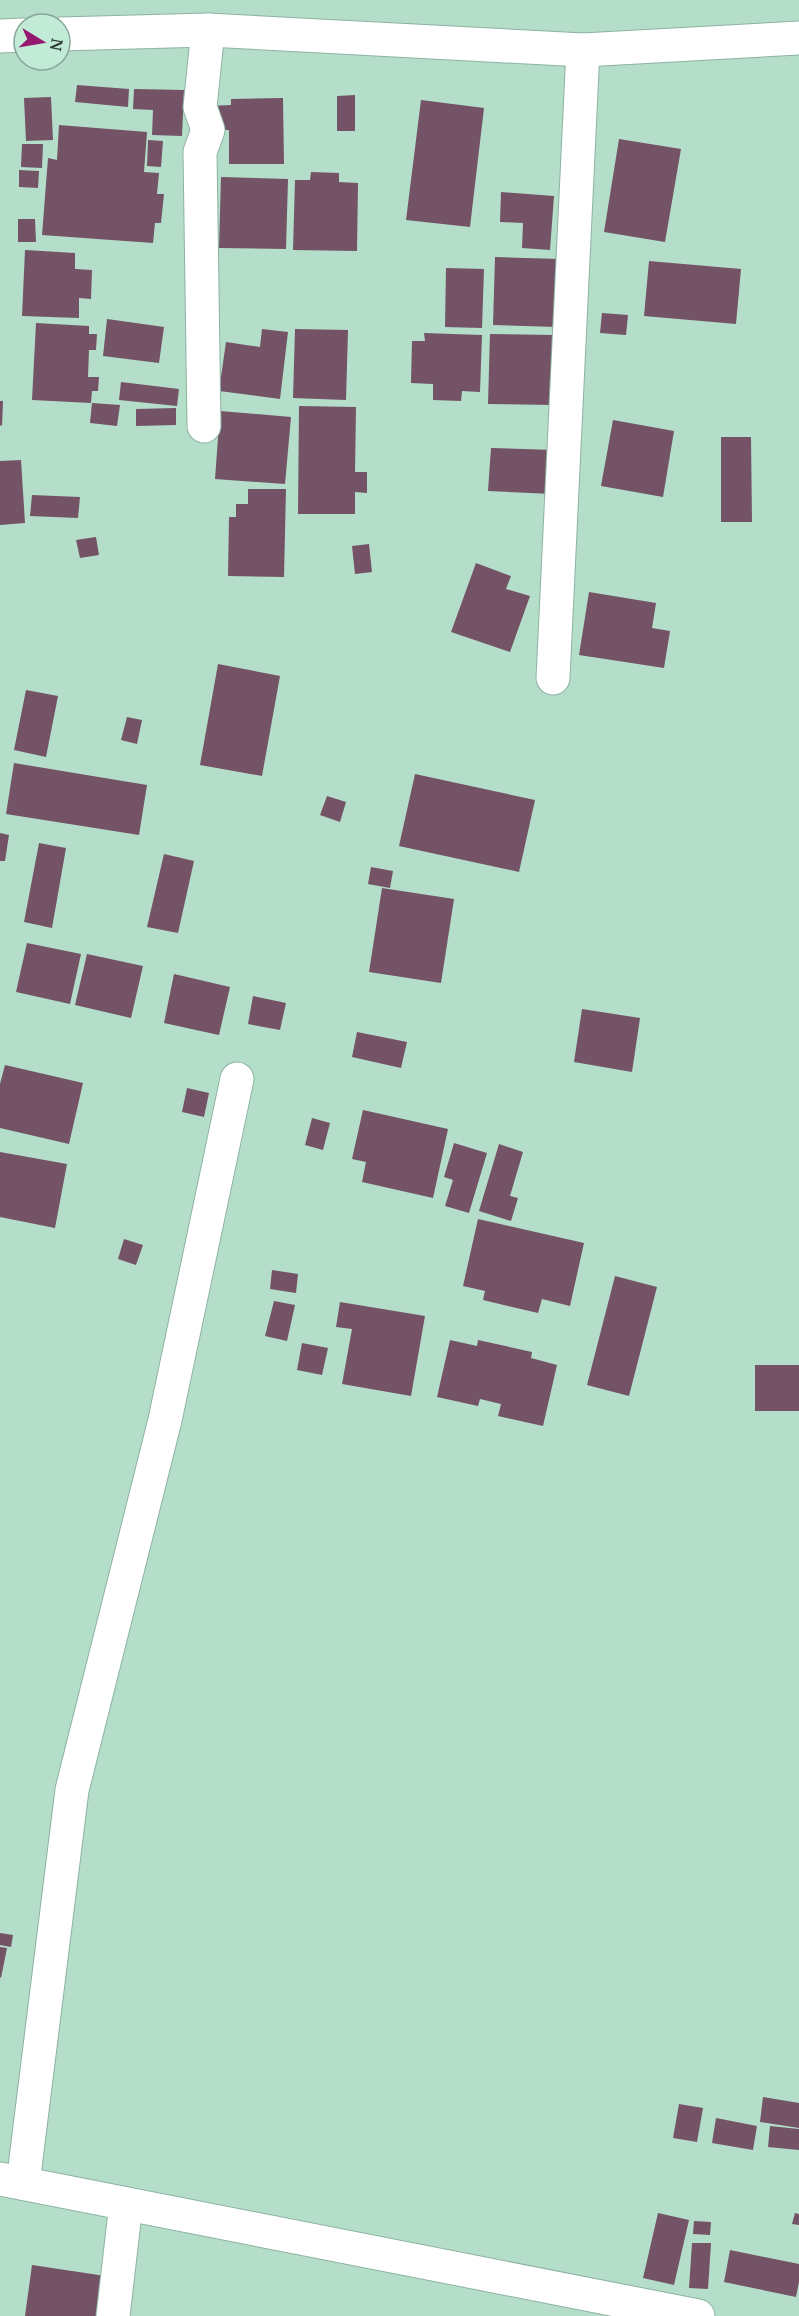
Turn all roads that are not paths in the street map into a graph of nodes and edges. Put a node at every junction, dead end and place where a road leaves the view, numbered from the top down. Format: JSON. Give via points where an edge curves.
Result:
{"nodes":[{"id":1,"x":208,"y":30,"type":"junction"},
{"id":2,"x":72,"y":34,"type":"edge"},
{"id":3,"x":799,"y":38,"type":"edge"},
{"id":4,"x":583,"y":50,"type":"junction"},
{"id":5,"x":204,"y":426,"type":"dead end"},
{"id":6,"x":553,"y":678,"type":"dead end"},
{"id":7,"x":237,"y":1079,"type":"dead end"},
{"id":8,"x":11,"y":2181,"type":"edge"},
{"id":9,"x":126,"y":2204,"type":"junction"},
{"id":10,"x":113,"y":2316,"type":"edge"},
{"id":11,"x":698,"y":2316,"type":"edge"}],
"edges":[{"from":1,"to":2,"type":"street"},
{"from":1,"to":4,"type":"street"},
{"from":1,"to":5,"type":"street","via":[[200,107],[208,130],[200,152]]},
{"from":3,"to":4,"type":"street"},
{"from":4,"to":6,"type":"street"},
{"from":7,"to":8,"type":"street","via":[[165,1420],[72,1790]]},
{"from":8,"to":9,"type":"street"},
{"from":9,"to":10,"type":"street"},
{"from":9,"to":11,"type":"street"}]}
